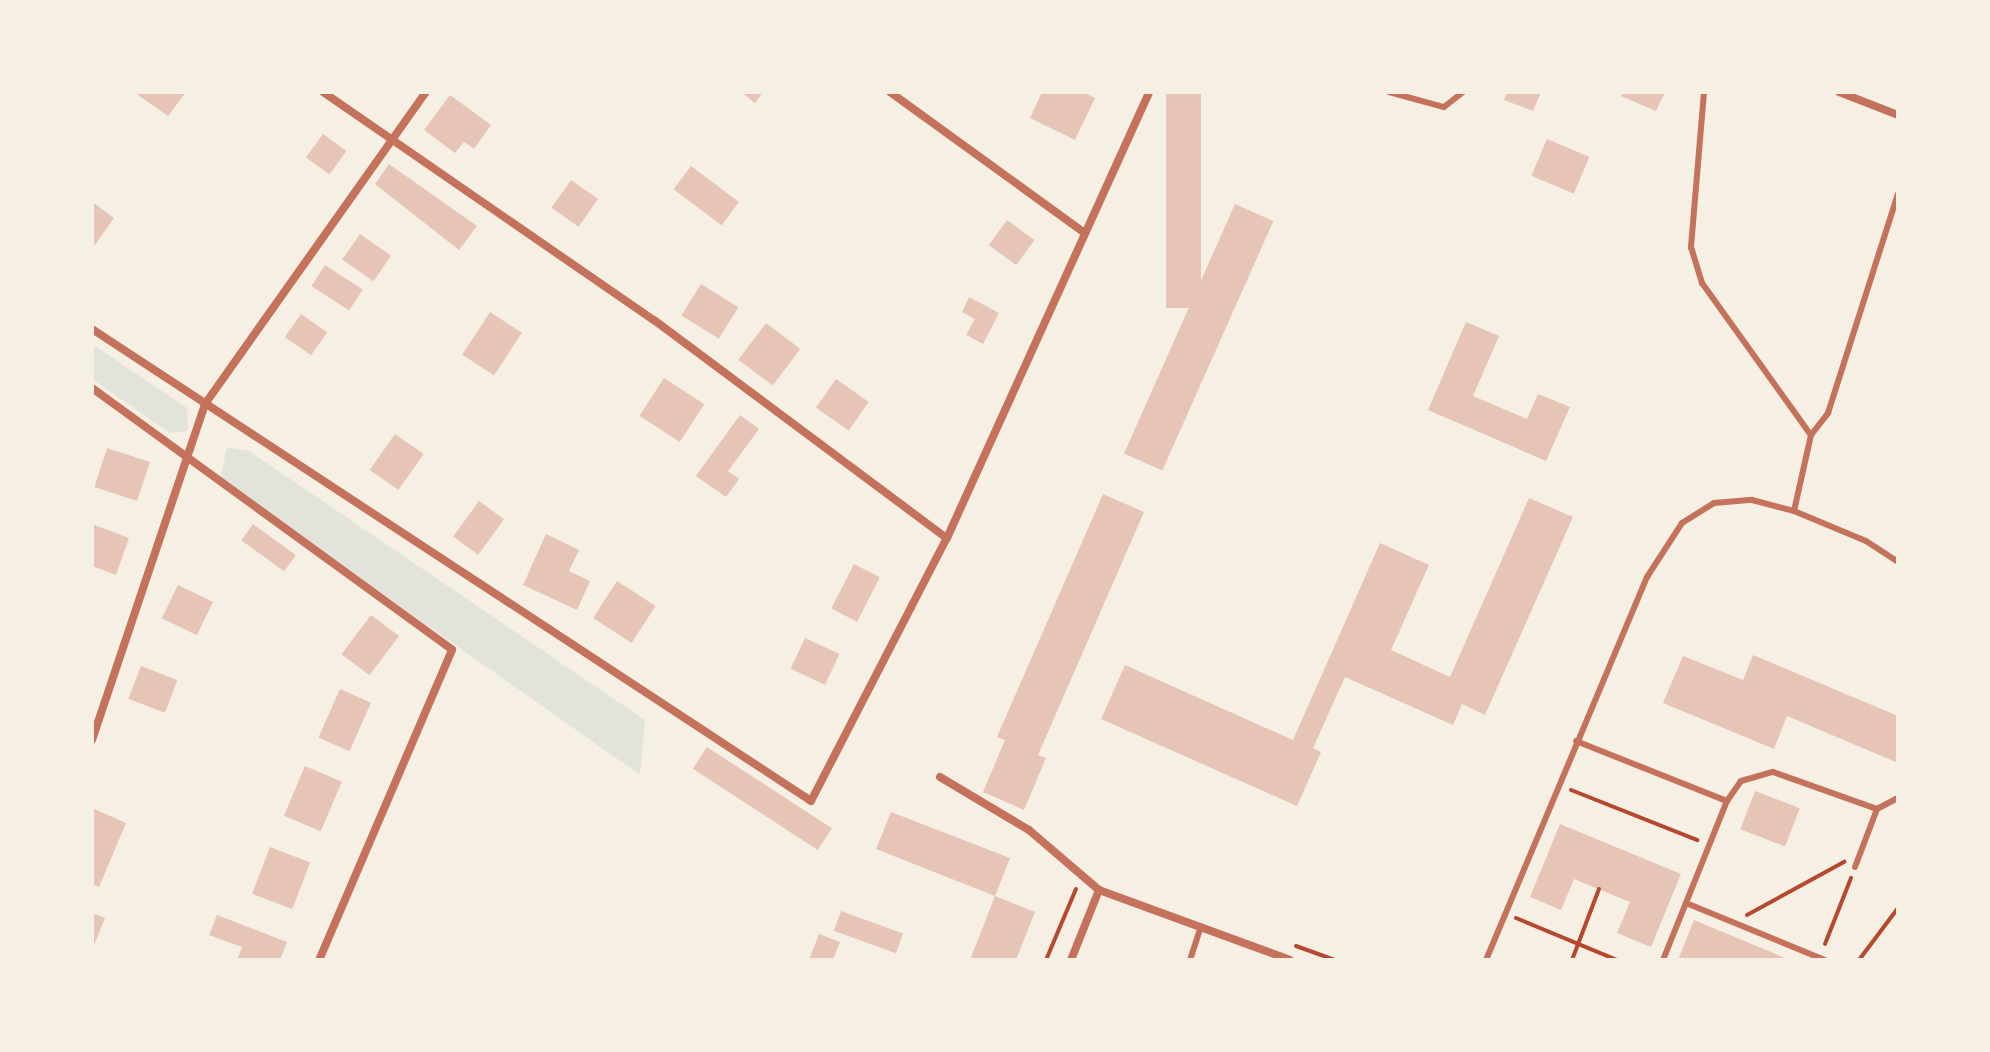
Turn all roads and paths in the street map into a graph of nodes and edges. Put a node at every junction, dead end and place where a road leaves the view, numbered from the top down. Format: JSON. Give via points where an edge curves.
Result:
{"nodes":[{"id":1,"x":323,"y":92,"type":"edge"},
{"id":2,"x":426,"y":92,"type":"edge"},
{"id":3,"x":890,"y":92,"type":"edge"},
{"id":4,"x":1149,"y":92,"type":"edge"},
{"id":5,"x":1389,"y":92,"type":"edge"},
{"id":6,"x":1463,"y":92,"type":"edge"},
{"id":7,"x":1704,"y":92,"type":"edge"},
{"id":8,"x":1839,"y":92,"type":"edge"},
{"id":9,"x":1898,"y":115,"type":"edge"},
{"id":10,"x":392,"y":139,"type":"junction"},
{"id":11,"x":1898,"y":194,"type":"edge"},
{"id":12,"x":1082,"y":231,"type":"junction"},
{"id":13,"x":92,"y":329,"type":"edge"},
{"id":14,"x":92,"y":388,"type":"edge"},
{"id":15,"x":205,"y":404,"type":"junction"},
{"id":16,"x":1811,"y":435,"type":"junction"},
{"id":17,"x":190,"y":458,"type":"junction"},
{"id":18,"x":1794,"y":511,"type":"junction"},
{"id":19,"x":947,"y":538,"type":"junction"},
{"id":20,"x":1898,"y":562,"type":"edge"},
{"id":21,"x":96,"y":715,"type":"edge"},
{"id":22,"x":92,"y":740,"type":"edge"},
{"id":23,"x":1576,"y":741,"type":"junction"},
{"id":24,"x":940,"y":777,"type":"dead end"},
{"id":25,"x":1564,"y":787,"type":"dead end"},
{"id":26,"x":1898,"y":798,"type":"edge"},
{"id":27,"x":1727,"y":801,"type":"junction"},
{"id":28,"x":1877,"y":809,"type":"junction"},
{"id":29,"x":1700,"y":841,"type":"dead end"},
{"id":30,"x":1855,"y":867,"type":"junction"},
{"id":31,"x":1082,"y":876,"type":"junction"},
{"id":32,"x":1599,"y":889,"type":"dead end"},
{"id":33,"x":1099,"y":890,"type":"junction"},
{"id":34,"x":1686,"y":903,"type":"junction"},
{"id":35,"x":1898,"y":908,"type":"edge"},
{"id":36,"x":1505,"y":914,"type":"junction"},
{"id":37,"x":1734,"y":923,"type":"junction"},
{"id":38,"x":1201,"y":927,"type":"junction"},
{"id":39,"x":1577,"y":944,"type":"junction"},
{"id":40,"x":1822,"y":959,"type":"edge"},
{"id":41,"x":319,"y":960,"type":"edge"},
{"id":42,"x":1046,"y":960,"type":"edge"},
{"id":43,"x":1071,"y":960,"type":"edge"},
{"id":44,"x":1190,"y":960,"type":"edge"},
{"id":45,"x":1290,"y":960,"type":"edge"},
{"id":46,"x":1486,"y":960,"type":"edge"},
{"id":47,"x":1572,"y":960,"type":"edge"},
{"id":48,"x":1617,"y":960,"type":"edge"},
{"id":49,"x":1663,"y":960,"type":"edge"},
{"id":50,"x":1859,"y":960,"type":"edge"}],
"edges":[{"from":1,"to":10,"type":"street"},
{"from":2,"to":10,"type":"street"},
{"from":3,"to":12,"type":"street"},
{"from":4,"to":12,"type":"street"},
{"from":5,"to":6,"type":"lane","via":[[1444,107]]},
{"from":7,"to":16,"type":"lane","via":[[1691,247],[1702,283]]},
{"from":8,"to":9,"type":"street"},
{"from":10,"to":15,"type":"street"},
{"from":10,"to":19,"type":"street","via":[[654,320]]},
{"from":11,"to":16,"type":"lane","via":[[1828,413]]},
{"from":12,"to":19,"type":"street"},
{"from":13,"to":15,"type":"street"},
{"from":14,"to":17,"type":"street"},
{"from":15,"to":17,"type":"street"},
{"from":15,"to":19,"type":"street","via":[[811,801]]},
{"from":16,"to":18,"type":"lane"},
{"from":17,"to":21,"type":"street"},
{"from":17,"to":41,"type":"street","via":[[452,650]]},
{"from":18,"to":20,"type":"lane","via":[[1866,541]]},
{"from":18,"to":23,"type":"lane","via":[[1731,499],[1682,523],[1647,577]]},
{"from":21,"to":22,"type":"street"},
{"from":23,"to":27,"type":"lane"},
{"from":23,"to":36,"type":"lane"},
{"from":24,"to":31,"type":"street","via":[[1029,830]]},
{"from":25,"to":29,"type":"path"},
{"from":26,"to":28,"type":"lane"},
{"from":27,"to":28,"type":"lane","via":[[1741,781],[1773,772]]},
{"from":27,"to":34,"type":"lane"},
{"from":28,"to":30,"type":"lane"},
{"from":30,"to":37,"type":"path","via":[[1840,861]]},
{"from":30,"to":40,"type":"path"},
{"from":31,"to":33,"type":"street"},
{"from":31,"to":42,"type":"path"},
{"from":32,"to":39,"type":"path"},
{"from":33,"to":38,"type":"street"},
{"from":33,"to":43,"type":"street"},
{"from":34,"to":37,"type":"lane"},
{"from":34,"to":49,"type":"lane"},
{"from":35,"to":50,"type":"path"},
{"from":36,"to":39,"type":"path"},
{"from":36,"to":46,"type":"lane"},
{"from":37,"to":40,"type":"lane"},
{"from":38,"to":44,"type":"lane"},
{"from":38,"to":45,"type":"street"},
{"from":39,"to":47,"type":"path"},
{"from":39,"to":48,"type":"path"}]}
